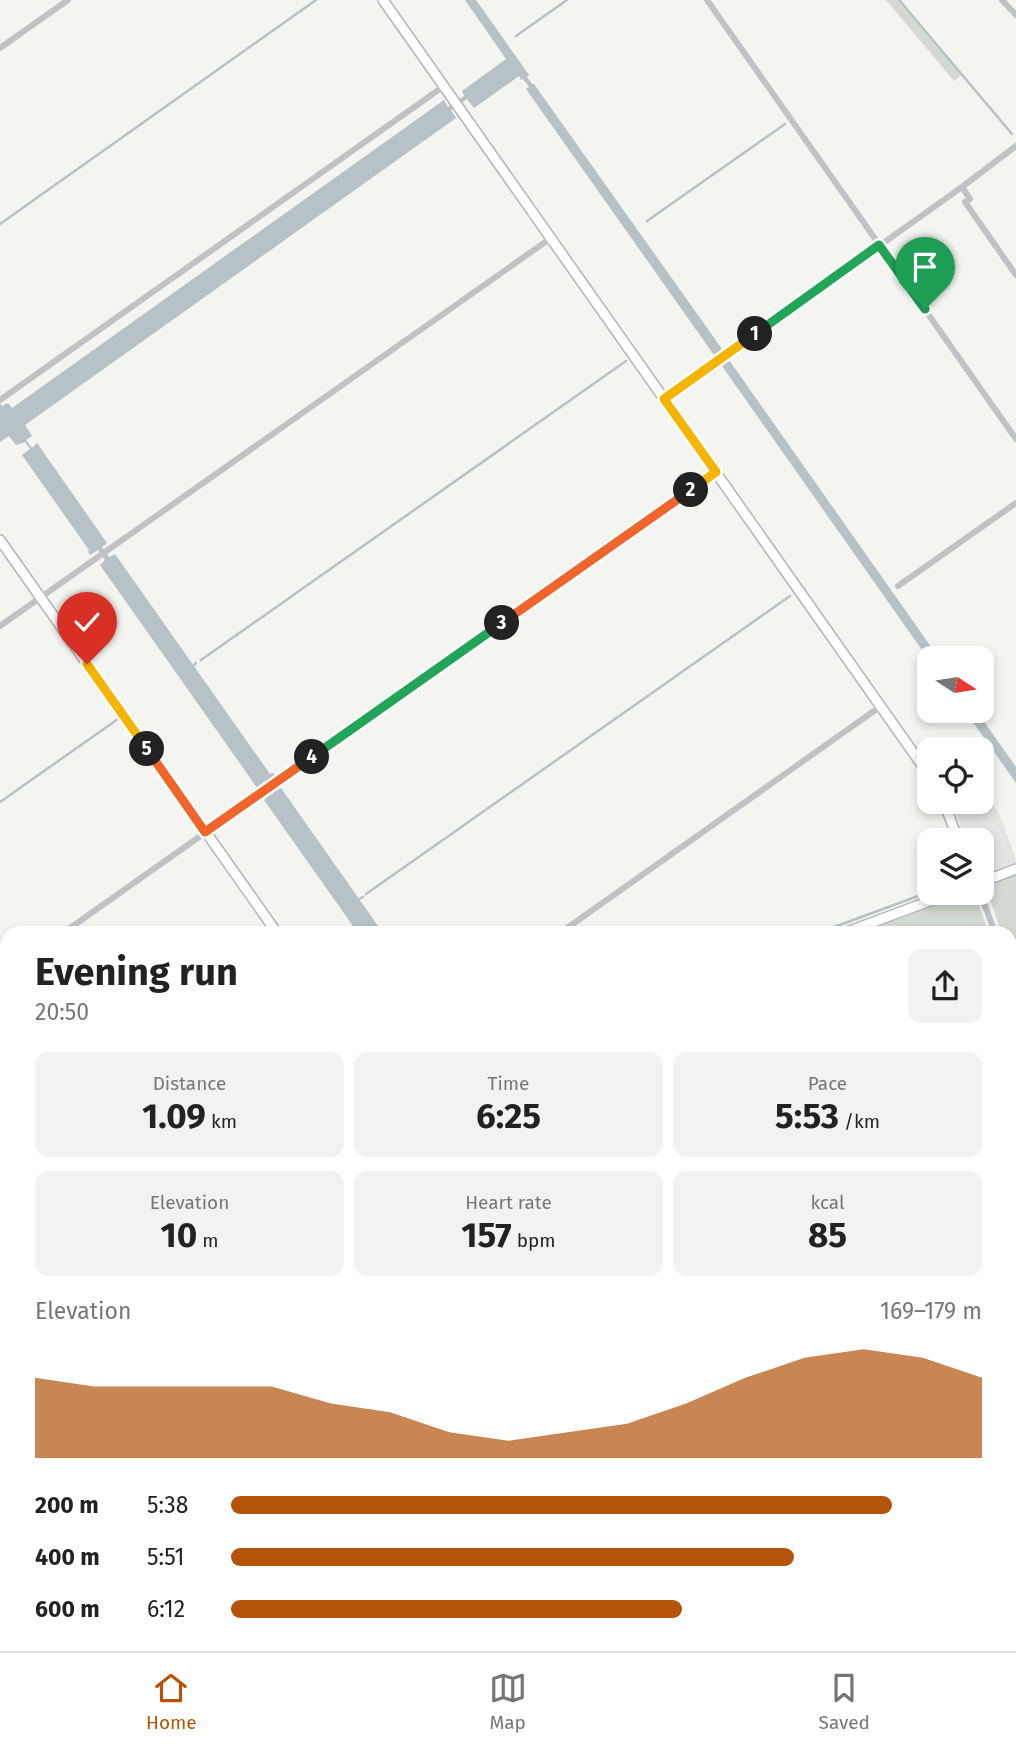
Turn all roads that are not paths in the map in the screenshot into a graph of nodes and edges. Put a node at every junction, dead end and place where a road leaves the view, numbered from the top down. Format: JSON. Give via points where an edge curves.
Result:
{"nodes":[{"id":1,"x":68,"y":0,"type":"edge"},
{"id":2,"x":383,"y":0,"type":"edge"},
{"id":3,"x":707,"y":0,"type":"edge"},
{"id":4,"x":1002,"y":0,"type":"edge"},
{"id":5,"x":1016,"y":15,"type":"edge"},
{"id":6,"x":0,"y":48,"type":"edge"},
{"id":7,"x":444,"y":86,"type":"junction"},
{"id":8,"x":1016,"y":146,"type":"edge"},
{"id":9,"x":962,"y":187,"type":"junction"},
{"id":10,"x":551,"y":238,"type":"junction"},
{"id":11,"x":879,"y":245,"type":"junction"},
{"id":12,"x":1016,"y":275,"type":"edge"},
{"id":13,"x":1,"y":399,"type":"edge"},
{"id":14,"x":664,"y":399,"type":"junction"},
{"id":15,"x":1016,"y":439,"type":"edge"},
{"id":16,"x":716,"y":472,"type":"junction"},
{"id":17,"x":1016,"y":503,"type":"edge"},
{"id":18,"x":0,"y":540,"type":"edge"},
{"id":19,"x":898,"y":586,"type":"dead end"},
{"id":20,"x":40,"y":598,"type":"junction"},
{"id":21,"x":0,"y":626,"type":"edge"},
{"id":22,"x":881,"y":706,"type":"junction"},
{"id":23,"x":917,"y":758,"type":"edge"},
{"id":24,"x":205,"y":832,"type":"junction"},
{"id":25,"x":1016,"y":869,"type":"edge"},
{"id":26,"x":994,"y":877,"type":"edge"},
{"id":27,"x":919,"y":905,"type":"edge"},
{"id":28,"x":985,"y":905,"type":"edge"},
{"id":29,"x":73,"y":926,"type":"edge"},
{"id":30,"x":271,"y":926,"type":"edge"},
{"id":31,"x":571,"y":926,"type":"edge"},
{"id":32,"x":863,"y":926,"type":"edge"},
{"id":33,"x":992,"y":926,"type":"edge"}],
"edges":[{"from":1,"to":6,"type":"street"},
{"from":2,"to":7,"type":"street"},
{"from":3,"to":11,"type":"street"},
{"from":4,"to":5,"type":"street"},
{"from":7,"to":10,"type":"street"},
{"from":7,"to":13,"type":"street"},
{"from":8,"to":9,"type":"street"},
{"from":9,"to":11,"type":"street"},
{"from":9,"to":12,"type":"street","via":[[970,199],[965,202]]},
{"from":10,"to":14,"type":"street"},
{"from":10,"to":20,"type":"street"},
{"from":11,"to":14,"type":"street"},
{"from":11,"to":15,"type":"street"},
{"from":14,"to":16,"type":"street"},
{"from":16,"to":22,"type":"street"},
{"from":16,"to":24,"type":"street"},
{"from":17,"to":19,"type":"street"},
{"from":18,"to":20,"type":"street"},
{"from":20,"to":21,"type":"street"},
{"from":20,"to":24,"type":"street"},
{"from":22,"to":23,"type":"street"},
{"from":22,"to":31,"type":"street"},
{"from":24,"to":29,"type":"street"},
{"from":24,"to":30,"type":"street"},
{"from":25,"to":26,"type":"street"},
{"from":27,"to":32,"type":"street"},
{"from":28,"to":33,"type":"street"}]}
